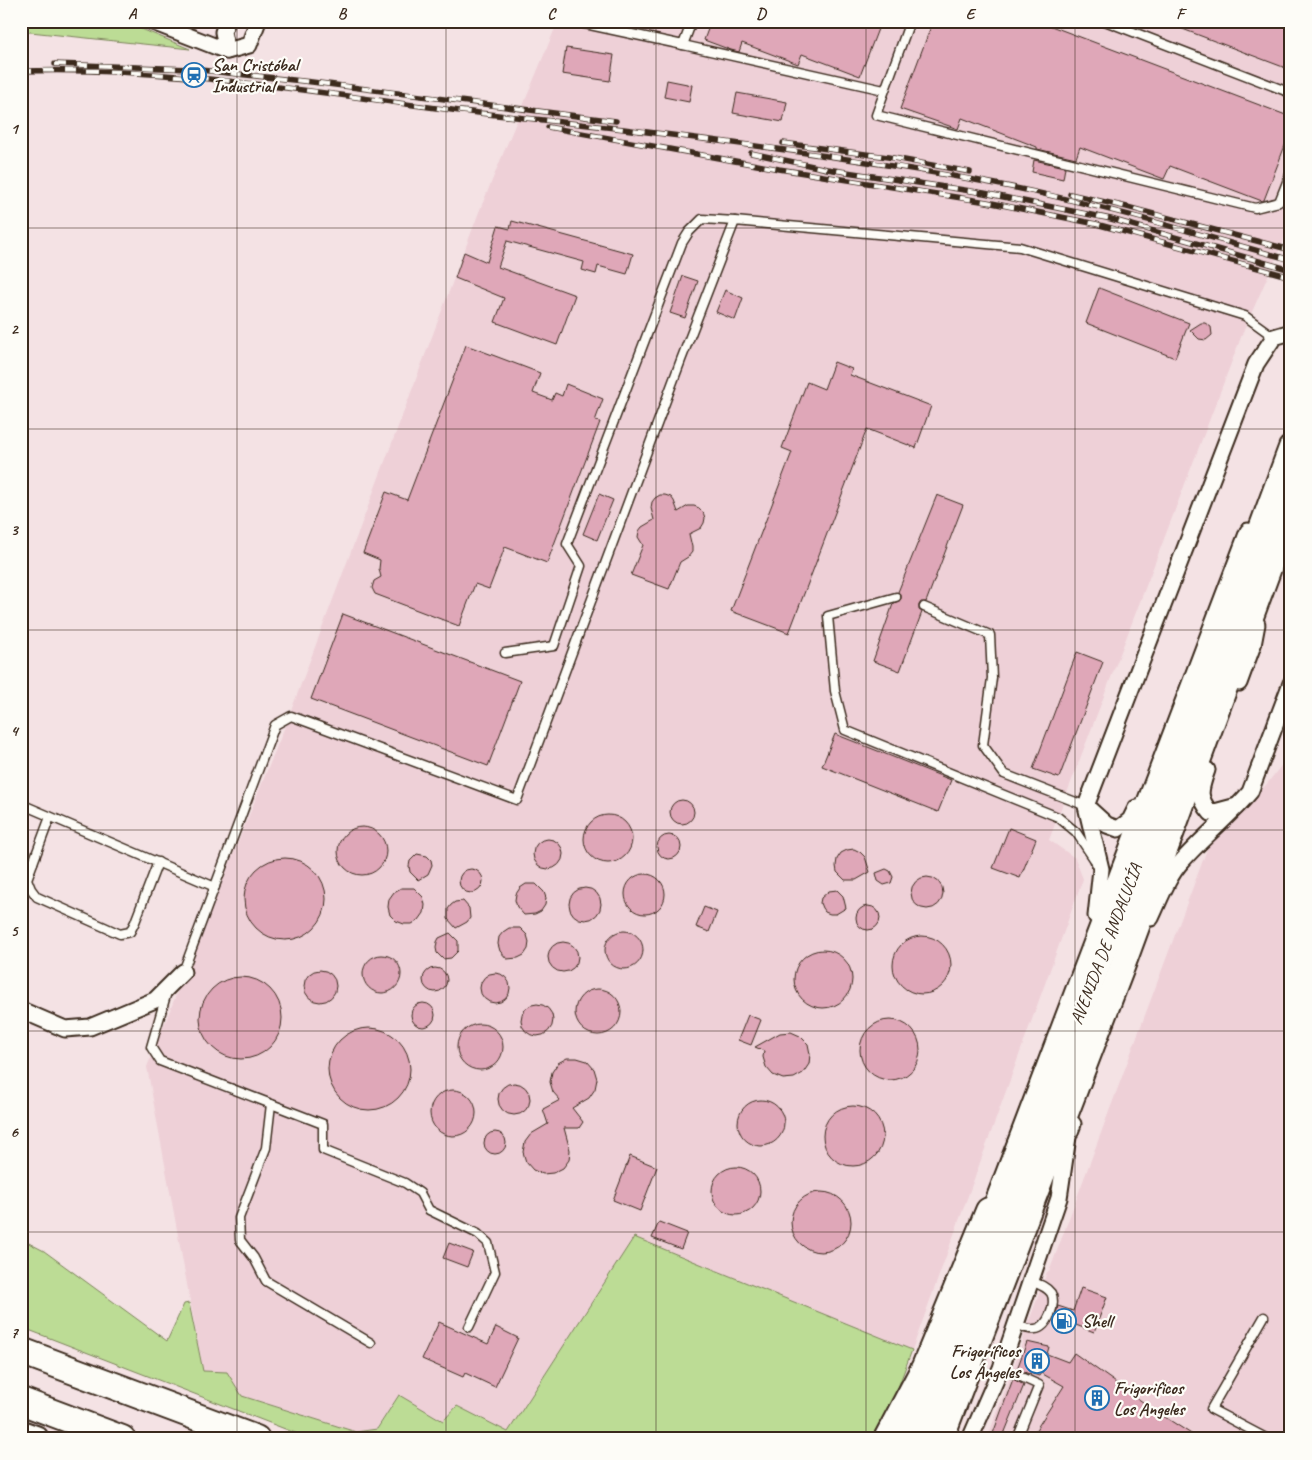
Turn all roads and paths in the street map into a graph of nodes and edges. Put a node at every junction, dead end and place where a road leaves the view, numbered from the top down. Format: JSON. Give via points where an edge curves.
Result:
{"nodes":[{"id":1,"x":150,"y":21,"type":"edge"},
{"id":2,"x":227,"y":21,"type":"edge"},
{"id":3,"x":258,"y":21,"type":"edge"},
{"id":4,"x":571,"y":21,"type":"edge"},
{"id":5,"x":692,"y":21,"type":"edge"},
{"id":6,"x":910,"y":21,"type":"edge"},
{"id":7,"x":1105,"y":21,"type":"edge"},
{"id":8,"x":683,"y":45,"type":"junction"},
{"id":9,"x":228,"y":51,"type":"junction"},
{"id":10,"x":884,"y":90,"type":"junction"},
{"id":11,"x":1291,"y":93,"type":"edge"},
{"id":12,"x":1291,"y":172,"type":"edge"},
{"id":13,"x":735,"y":221,"type":"junction"},
{"id":14,"x":1291,"y":332,"type":"edge"},
{"id":15,"x":1274,"y":337,"type":"junction"},
{"id":16,"x":1291,"y":434,"type":"edge"},
{"id":17,"x":1291,"y":448,"type":"edge"},
{"id":18,"x":1291,"y":508,"type":"edge"},
{"id":19,"x":1264,"y":580,"type":"junction"},
{"id":20,"x":896,"y":597,"type":"dead end"},
{"id":21,"x":924,"y":607,"type":"dead end"},
{"id":22,"x":505,"y":653,"type":"dead end"},
{"id":23,"x":1291,"y":683,"type":"edge"},
{"id":24,"x":1291,"y":694,"type":"edge"},
{"id":25,"x":1286,"y":707,"type":"edge"},
{"id":26,"x":1164,"y":750,"type":"junction"},
{"id":27,"x":21,"y":804,"type":"edge"},
{"id":28,"x":1086,"y":806,"type":"junction"},
{"id":29,"x":1239,"y":806,"type":"junction"},
{"id":30,"x":50,"y":816,"type":"junction"},
{"id":31,"x":21,"y":858,"type":"edge"},
{"id":32,"x":158,"y":862,"type":"junction"},
{"id":33,"x":33,"y":863,"type":"junction"},
{"id":34,"x":1100,"y":869,"type":"junction"},
{"id":35,"x":215,"y":887,"type":"junction"},
{"id":36,"x":1149,"y":922,"type":"junction"},
{"id":37,"x":1095,"y":935,"type":"junction"},
{"id":38,"x":1121,"y":970,"type":"junction"},
{"id":39,"x":183,"y":972,"type":"joint"},
{"id":40,"x":169,"y":986,"type":"junction"},
{"id":41,"x":21,"y":1010,"type":"edge"},
{"id":42,"x":1079,"y":1079,"type":"junction"},
{"id":43,"x":271,"y":1104,"type":"junction"},
{"id":44,"x":1068,"y":1137,"type":"junction"},
{"id":45,"x":989,"y":1211,"type":"junction"},
{"id":46,"x":1030,"y":1281,"type":"junction"},
{"id":47,"x":1264,"y":1317,"type":"dead end"},
{"id":48,"x":1015,"y":1325,"type":"junction"},
{"id":49,"x":468,"y":1327,"type":"dead end"},
{"id":50,"x":371,"y":1343,"type":"dead end"},
{"id":51,"x":21,"y":1351,"type":"edge"},
{"id":52,"x":21,"y":1368,"type":"edge"},
{"id":53,"x":1001,"y":1368,"type":"junction"},
{"id":54,"x":21,"y":1401,"type":"edge"},
{"id":55,"x":214,"y":1422,"type":"junction"},
{"id":56,"x":21,"y":1434,"type":"edge"},
{"id":57,"x":35,"y":1439,"type":"edge"},
{"id":58,"x":122,"y":1439,"type":"edge"},
{"id":59,"x":256,"y":1439,"type":"edge"},
{"id":60,"x":260,"y":1439,"type":"edge"},
{"id":61,"x":887,"y":1439,"type":"edge"},
{"id":62,"x":904,"y":1439,"type":"edge"},
{"id":63,"x":918,"y":1439,"type":"edge"},
{"id":64,"x":941,"y":1439,"type":"edge"},
{"id":65,"x":970,"y":1439,"type":"edge"},
{"id":66,"x":1017,"y":1439,"type":"edge"},
{"id":67,"x":1268,"y":1439,"type":"edge"}],
"edges":[{"from":1,"to":9,"type":"street"},
{"from":2,"to":9,"type":"street","via":[[223,32]]},
{"from":3,"to":9,"type":"street","via":[[249,45]]},
{"from":4,"to":8,"type":"lane"},
{"from":5,"to":8,"type":"lane"},
{"from":6,"to":10,"type":"lane"},
{"from":7,"to":11,"type":"lane"},
{"from":8,"to":10,"type":"lane"},
{"from":10,"to":12,"type":"lane","via":[[876,115],[1255,208],[1279,202]]},
{"from":13,"to":15,"type":"lane","via":[[1020,248],[1245,316]]},
{"from":13,"to":22,"type":"lane","via":[[702,219],[682,243],[568,544],[581,566],[554,646]]},
{"from":13,"to":35,"type":"lane","via":[[518,800],[291,716],[275,725]]},
{"from":14,"to":15,"type":"street"},
{"from":15,"to":28,"type":"street","via":[[1256,364]]},
{"from":16,"to":26,"type":"street","via":[[1250,524]]},
{"from":17,"to":63,"type":"main road","name":"AVENIDA DE ANDALUCÍA"},
{"from":18,"to":19,"type":"main road","name":"AVENIDA DE ANDALUCÍA"},
{"from":19,"to":29,"type":"street","via":[[1253,645],[1200,788],[1202,803],[1212,813]]},
{"from":19,"to":38,"type":"main road","name":"AVENIDA DE ANDALUCÍA"},
{"from":20,"to":34,"type":"lane","via":[[828,616],[835,691],[845,730],[1058,817],[1076,832]]},
{"from":21,"to":28,"type":"lane","via":[[990,636],[992,678],[983,745],[1004,774]]},
{"from":23,"to":25,"type":"street"},
{"from":24,"to":25,"type":"street"},
{"from":25,"to":29,"type":"street","via":[[1250,792]]},
{"from":26,"to":28,"type":"street","via":[[1130,820],[1118,829],[1106,825]]},
{"from":26,"to":37,"type":"street"},
{"from":27,"to":30,"type":"lane"},
{"from":28,"to":34,"type":"street"},
{"from":29,"to":36,"type":"street","via":[[1181,862]]},
{"from":30,"to":32,"type":"lane"},
{"from":30,"to":33,"type":"lane"},
{"from":31,"to":33,"type":"lane"},
{"from":32,"to":33,"type":"lane","via":[[130,932],[120,934],[37,897],[27,879]]},
{"from":32,"to":35,"type":"lane"},
{"from":34,"to":37,"type":"street"},
{"from":35,"to":39,"type":"lane"},
{"from":36,"to":38,"type":"street"},
{"from":36,"to":44,"type":"street"},
{"from":37,"to":45,"type":"street"},
{"from":38,"to":42,"type":"main road","name":"AVENIDA DE ANDALUCÍA"},
{"from":39,"to":40,"type":"street"},
{"from":40,"to":41,"type":"street","via":[[155,1000],[90,1027],[65,1029]]},
{"from":40,"to":43,"type":"lane","via":[[151,1047],[160,1061]]},
{"from":42,"to":44,"type":"street"},
{"from":42,"to":64,"type":"main road","name":"AVENIDA DE ANDALUCÍA"},
{"from":43,"to":49,"type":"lane","via":[[323,1124],[323,1150],[405,1183],[420,1193],[429,1210],[478,1234],[488,1243],[495,1272]]},
{"from":43,"to":50,"type":"lane","via":[[266,1148],[239,1218],[240,1240],[266,1281]]},
{"from":44,"to":46,"type":"street","via":[[1058,1198]]},
{"from":45,"to":61,"type":"highway","via":[[925,1367]]},
{"from":45,"to":62,"type":"street"},
{"from":46,"to":48,"type":"street"},
{"from":46,"to":48,"type":"lane","via":[[1046,1287],[1054,1302],[1042,1327],[1034,1329]]},
{"from":47,"to":67,"type":"lane","via":[[1211,1409]]},
{"from":48,"to":53,"type":"street"},
{"from":51,"to":55,"type":"highway"},
{"from":52,"to":55,"type":"highway"},
{"from":53,"to":65,"type":"street"},
{"from":53,"to":66,"type":"lane","via":[[1040,1385]]},
{"from":54,"to":58,"type":"highway"},
{"from":55,"to":59,"type":"highway"},
{"from":55,"to":60,"type":"highway"},
{"from":56,"to":57,"type":"highway"}]}
